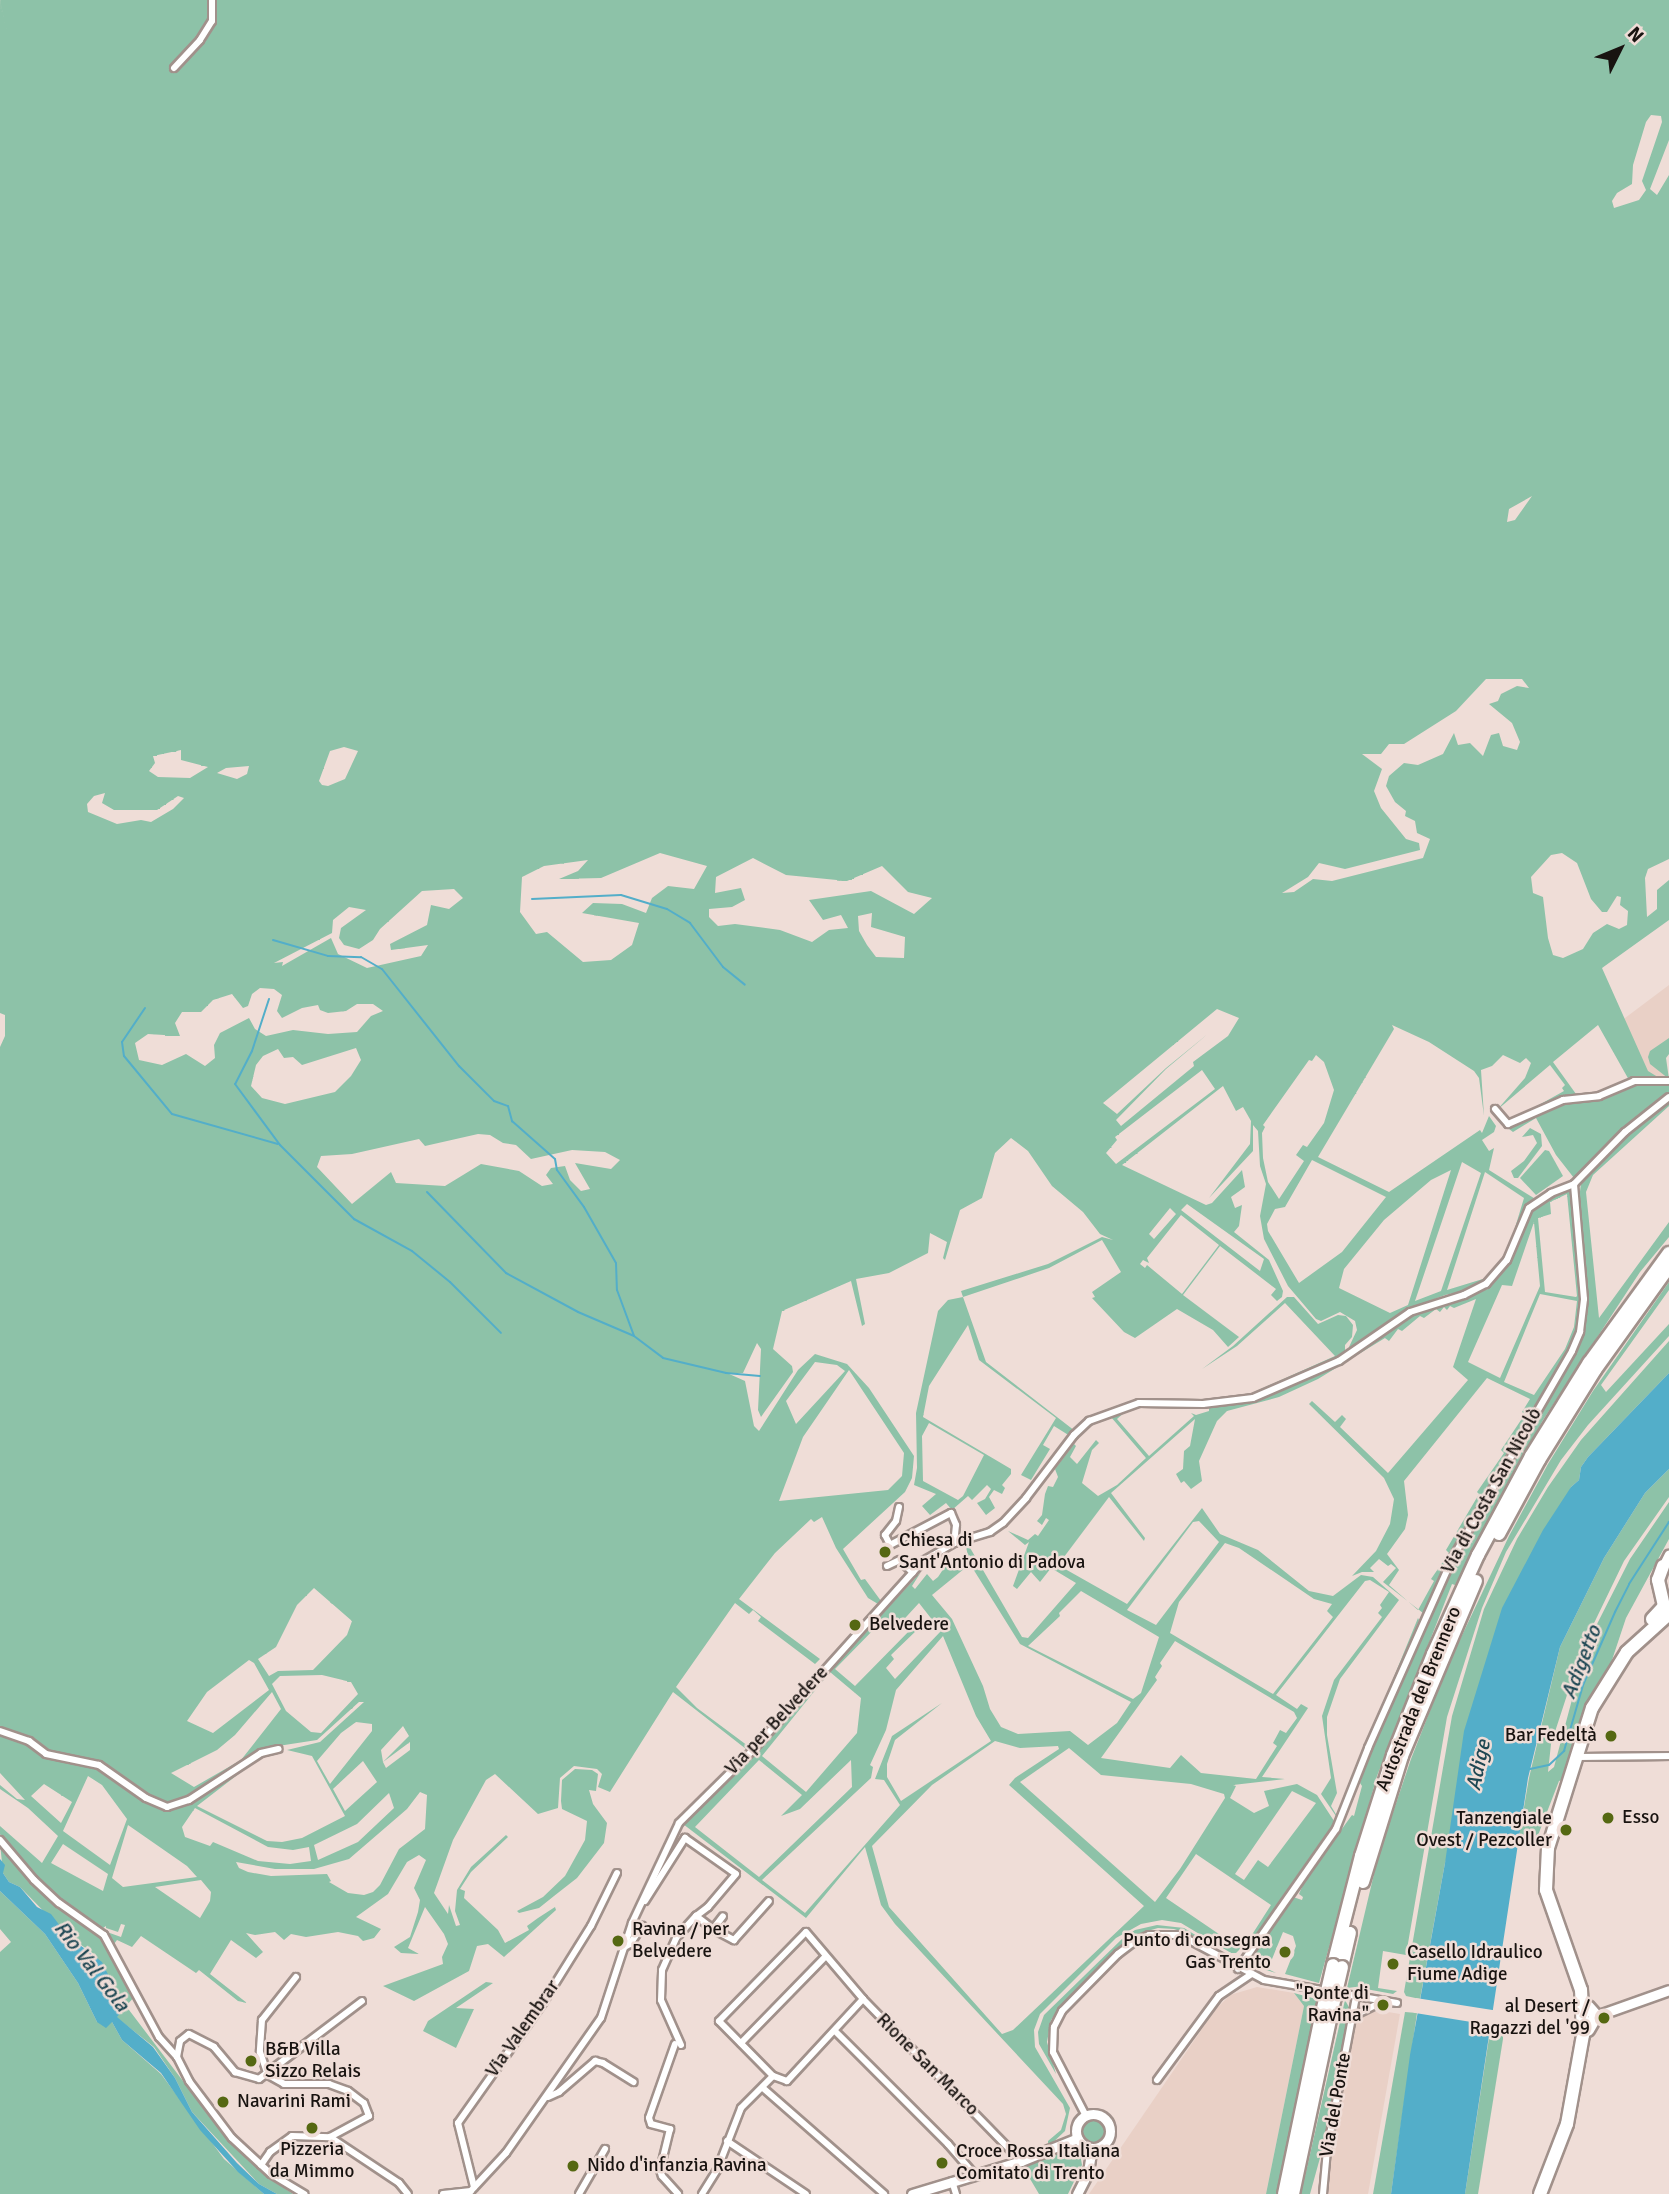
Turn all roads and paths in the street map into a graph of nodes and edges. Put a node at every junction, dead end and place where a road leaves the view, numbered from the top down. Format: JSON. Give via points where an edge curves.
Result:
{"nodes":[{"id":1,"x":212,"y":0,"type":"edge"},
{"id":2,"x":174,"y":68,"type":"dead end"},
{"id":3,"x":1669,"y":1081,"type":"edge"},
{"id":4,"x":1669,"y":1097,"type":"edge"},
{"id":5,"x":1495,"y":1109,"type":"dead end"},
{"id":6,"x":1574,"y":1184,"type":"junction"},
{"id":7,"x":1669,"y":1253,"type":"edge"},
{"id":8,"x":1669,"y":1267,"type":"edge"},
{"id":9,"x":899,"y":1507,"type":"dead end"},
{"id":10,"x":954,"y":1543,"type":"junction"},
{"id":11,"x":1666,"y":1560,"type":"edge"},
{"id":12,"x":887,"y":1566,"type":"dead end"},
{"id":13,"x":913,"y":1573,"type":"junction"},
{"id":14,"x":1669,"y":1582,"type":"edge"},
{"id":15,"x":1669,"y":1614,"type":"edge"},
{"id":16,"x":1669,"y":1622,"type":"edge"},
{"id":17,"x":1628,"y":1653,"type":"junction"},
{"id":18,"x":0,"y":1731,"type":"edge"},
{"id":19,"x":279,"y":1749,"type":"dead end"},
{"id":20,"x":1669,"y":1756,"type":"edge"},
{"id":21,"x":1582,"y":1757,"type":"junction"},
{"id":22,"x":0,"y":1840,"type":"edge"},
{"id":23,"x":1550,"y":1849,"type":"junction"},
{"id":24,"x":617,"y":1873,"type":"dead end"},
{"id":25,"x":769,"y":1901,"type":"dead end"},
{"id":26,"x":696,"y":1916,"type":"junction"},
{"id":27,"x":723,"y":1916,"type":"dead end"},
{"id":28,"x":632,"y":1923,"type":"junction"},
{"id":29,"x":642,"y":1926,"type":"dead end"},
{"id":30,"x":713,"y":1929,"type":"junction"},
{"id":31,"x":623,"y":1948,"type":"junction"},
{"id":32,"x":825,"y":1957,"type":"junction"},
{"id":33,"x":1337,"y":1966,"type":"junction"},
{"id":34,"x":1238,"y":1969,"type":"junction"},
{"id":35,"x":1250,"y":1975,"type":"junction"},
{"id":36,"x":296,"y":1977,"type":"dead end"},
{"id":37,"x":1669,"y":1990,"type":"edge"},
{"id":38,"x":1356,"y":1996,"type":"junction"},
{"id":39,"x":863,"y":1999,"type":"junction"},
{"id":40,"x":362,"y":2001,"type":"dead end"},
{"id":41,"x":1384,"y":2001,"type":"junction"},
{"id":42,"x":1397,"y":2003,"type":"dead end"},
{"id":43,"x":1327,"y":2009,"type":"junction"},
{"id":44,"x":1592,"y":2012,"type":"junction"},
{"id":45,"x":1352,"y":2017,"type":"junction"},
{"id":46,"x":835,"y":2031,"type":"junction"},
{"id":47,"x":741,"y":2043,"type":"junction"},
{"id":48,"x":177,"y":2057,"type":"junction"},
{"id":49,"x":268,"y":2075,"type":"junction"},
{"id":50,"x":773,"y":2076,"type":"junction"},
{"id":51,"x":1157,"y":2080,"type":"dead end"},
{"id":52,"x":633,"y":2082,"type":"dead end"},
{"id":53,"x":763,"y":2088,"type":"dead end"},
{"id":54,"x":548,"y":2097,"type":"junction"},
{"id":55,"x":1086,"y":2116,"type":"junction"},
{"id":56,"x":330,"y":2137,"type":"junction"},
{"id":57,"x":1078,"y":2138,"type":"junction"},
{"id":58,"x":727,"y":2141,"type":"junction"},
{"id":59,"x":1092,"y":2148,"type":"junction"},
{"id":60,"x":605,"y":2149,"type":"dead end"},
{"id":61,"x":1021,"y":2161,"type":"junction"},
{"id":62,"x":261,"y":2165,"type":"junction"},
{"id":63,"x":974,"y":2174,"type":"junction"},
{"id":64,"x":953,"y":2181,"type":"junction"},
{"id":65,"x":471,"y":2191,"type":"edge"},
{"id":66,"x":304,"y":2194,"type":"edge"},
{"id":67,"x":408,"y":2194,"type":"edge"},
{"id":68,"x":443,"y":2194,"type":"edge"},
{"id":69,"x":579,"y":2194,"type":"edge"},
{"id":70,"x":678,"y":2194,"type":"edge"},
{"id":71,"x":702,"y":2194,"type":"edge"},
{"id":72,"x":806,"y":2194,"type":"edge"},
{"id":73,"x":884,"y":2194,"type":"edge"},
{"id":74,"x":912,"y":2194,"type":"edge"},
{"id":75,"x":956,"y":2194,"type":"edge"},
{"id":76,"x":1077,"y":2194,"type":"edge"},
{"id":77,"x":1284,"y":2194,"type":"edge"},
{"id":78,"x":1293,"y":2194,"type":"edge"},
{"id":79,"x":1323,"y":2194,"type":"edge"},
{"id":80,"x":1542,"y":2194,"type":"edge"}],
"edges":[{"from":1,"to":2,"type":"street","via":[[212,21]]},
{"from":3,"to":5,"type":"street","via":[[1634,1081],[1599,1096],[1563,1100],[1508,1125]]},
{"from":4,"to":6,"type":"street","via":[[1625,1132]]},
{"from":6,"to":10,"type":"street","name":"Via per Belvedere","via":[[1528,1208],[1507,1260],[1486,1284],[1410,1312],[1349,1355],[1254,1398],[1203,1404],[1139,1403],[1089,1421],[1003,1523]]},
{"from":6,"to":34,"type":"street","name":"Via di Costa San Nicolò","via":[[1584,1299],[1580,1332],[1452,1559],[1336,1829]]},
{"from":7,"to":33,"type":"highway","name":"Autostrada del Brennero","via":[[1589,1363],[1531,1456],[1478,1555],[1393,1755],[1361,1856]]},
{"from":8,"to":33,"type":"highway","name":"Autostrada del Brennero","via":[[1595,1370],[1486,1557],[1402,1756]]},
{"from":9,"to":10,"type":"street","via":[[885,1535],[890,1545],[951,1513],[956,1525]]},
{"from":10,"to":13,"type":"street","name":"Via per Belvedere","via":[[923,1561]]},
{"from":11,"to":14,"type":"highway"},
{"from":11,"to":17,"type":"highway","via":[[1658,1580],[1664,1605],[1635,1635]]},
{"from":12,"to":13,"type":"street","via":[[900,1560]]},
{"from":13,"to":28,"type":"street","name":"Via per Belvedere","via":[[740,1764],[682,1818]]},
{"from":15,"to":17,"type":"highway"},
{"from":16,"to":21,"type":"highway","via":[[1610,1687]]},
{"from":17,"to":23,"type":"highway","via":[[1592,1708]]},
{"from":18,"to":19,"type":"street","via":[[29,1741],[47,1754],[99,1765],[167,1807],[189,1800],[261,1753]]},
{"from":20,"to":21,"type":"street"},
{"from":21,"to":23,"type":"highway"},
{"from":22,"to":48,"type":"street","via":[[34,1880],[104,1935],[159,2037]]},
{"from":23,"to":44,"type":"highway","via":[[1552,1897]]},
{"from":23,"to":80,"type":"highway","via":[[1545,1879],[1548,1899],[1581,1990],[1583,2035],[1567,2124]]},
{"from":24,"to":65,"type":"street","name":"Via Valembrar","via":[[591,1926],[543,2003],[458,2123]]},
{"from":25,"to":30,"type":"street","via":[[734,1940]]},
{"from":26,"to":28,"type":"street","name":"Via per Belvedere","via":[[736,1874],[685,1838]]},
{"from":26,"to":30,"type":"street"},
{"from":26,"to":70,"type":"street","name":"Via per Belvedere","via":[[676,1938],[662,1970],[661,2000],[678,2042],[649,2118],[651,2124],[670,2129],[660,2170]]},
{"from":27,"to":30,"type":"street"},
{"from":28,"to":31,"type":"street","name":"Via per Belvedere"},
{"from":29,"to":31,"type":"street"},
{"from":31,"to":54,"type":"street","name":"Via per Belvedere","via":[[601,2018]]},
{"from":32,"to":39,"type":"street","name":"Rione San Marco"},
{"from":32,"to":47,"type":"street"},
{"from":32,"to":47,"type":"street","name":"Rione San Marco","via":[[804,1933],[719,2021]]},
{"from":33,"to":43,"type":"highway","name":"Autostrada del Brennero","bridge":true},
{"from":34,"to":35,"type":"street"},
{"from":34,"to":55,"type":"street","via":[[1172,1934],[1143,1937],[1118,1955],[1062,2011],[1054,2027],[1053,2052]]},
{"from":35,"to":38,"type":"street"},
{"from":35,"to":51,"type":"street","via":[[1219,1996]]},
{"from":36,"to":49,"type":"street","via":[[262,2020],[259,2044]]},
{"from":37,"to":44,"type":"street"},
{"from":38,"to":41,"type":"street"},
{"from":38,"to":45,"type":"street","name":"Via del Ponte"},
{"from":39,"to":46,"type":"street","name":"Rione San Marco"},
{"from":39,"to":61,"type":"street","name":"Rione San Marco"},
{"from":40,"to":49,"type":"street"},
{"from":41,"to":42,"type":"street"},
{"from":41,"to":45,"type":"street"},
{"from":43,"to":77,"type":"highway","name":"Autostrada del Brennero"},
{"from":43,"to":78,"type":"highway","name":"Autostrada del Brennero"},
{"from":44,"to":80,"type":"highway","via":[[1572,2124]]},
{"from":45,"to":79,"type":"street","name":"Via del Ponte"},
{"from":46,"to":50,"type":"street","name":"Rione San Marco","via":[[788,2081]]},
{"from":46,"to":63,"type":"street"},
{"from":47,"to":50,"type":"street","name":"Rione San Marco"},
{"from":48,"to":49,"type":"street","via":[[180,2041],[189,2034],[214,2048],[235,2072],[259,2079]]},
{"from":48,"to":62,"type":"street","via":[[219,2122]]},
{"from":49,"to":56,"type":"street","via":[[284,2084],[330,2084],[364,2103],[369,2116]]},
{"from":50,"to":58,"type":"street","name":"Rione San Marco","via":[[741,2108]]},
{"from":52,"to":54,"type":"street","via":[[595,2061]]},
{"from":53,"to":73,"type":"street"},
{"from":54,"to":65,"type":"street","name":"Via per Belvedere"},
{"from":55,"to":57,"type":"street","via":[[1077,2127]]},
{"from":55,"to":59,"type":"street","via":[[1100,2116],[1110,2127],[1106,2143]]},
{"from":56,"to":62,"type":"street","via":[[287,2138]]},
{"from":56,"to":67,"type":"street","via":[[399,2183]]},
{"from":57,"to":59,"type":"street"},
{"from":57,"to":61,"type":"street"},
{"from":58,"to":71,"type":"street","name":"Rione San Marco"},
{"from":58,"to":72,"type":"street"},
{"from":59,"to":76,"type":"street","via":[[1088,2172]]},
{"from":60,"to":69,"type":"street"},
{"from":61,"to":63,"type":"street"},
{"from":62,"to":66,"type":"street"},
{"from":63,"to":64,"type":"street"},
{"from":64,"to":74,"type":"street"},
{"from":64,"to":75,"type":"street"},
{"from":65,"to":68,"type":"street"}]}
